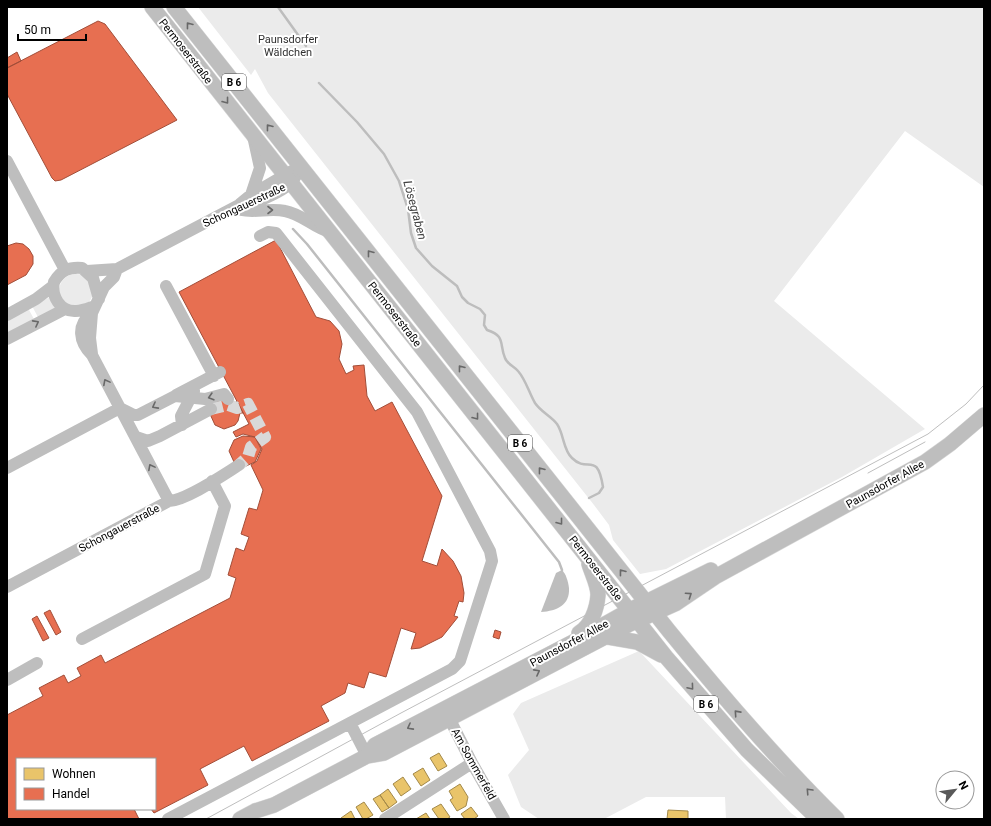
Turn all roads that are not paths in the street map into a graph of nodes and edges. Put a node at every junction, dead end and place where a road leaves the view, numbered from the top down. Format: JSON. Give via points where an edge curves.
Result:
{"nodes":[{"id":1,"x":152,"y":7,"type":"edge"},
{"id":2,"x":174,"y":7,"type":"edge"},
{"id":3,"x":253,"y":135,"type":"junction"},
{"id":4,"x":7,"y":161,"type":"edge"},
{"id":5,"x":302,"y":167,"type":"junction"},
{"id":6,"x":288,"y":178,"type":"junction"},
{"id":7,"x":251,"y":195,"type":"junction"},
{"id":8,"x":235,"y":207,"type":"junction"},
{"id":9,"x":330,"y":232,"type":"junction"},
{"id":10,"x":260,"y":236,"type":"dead end"},
{"id":11,"x":64,"y":270,"type":"junction"},
{"id":12,"x":117,"y":270,"type":"junction"},
{"id":13,"x":87,"y":271,"type":"junction"},
{"id":14,"x":54,"y":286,"type":"junction"},
{"id":15,"x":166,"y":286,"type":"dead end"},
{"id":16,"x":96,"y":306,"type":"junction"},
{"id":17,"x":64,"y":309,"type":"junction"},
{"id":18,"x":7,"y":314,"type":"edge"},
{"id":19,"x":7,"y":339,"type":"edge"},
{"id":20,"x":199,"y":383,"type":"junction"},
{"id":21,"x":175,"y":396,"type":"junction"},
{"id":22,"x":191,"y":397,"type":"junction"},
{"id":23,"x":228,"y":399,"type":"dead end"},
{"id":24,"x":120,"y":408,"type":"junction"},
{"id":25,"x":210,"y":409,"type":"tunnel mouth"},
{"id":26,"x":984,"y":415,"type":"edge"},
{"id":27,"x":182,"y":425,"type":"junction"},
{"id":28,"x":136,"y":437,"type":"junction"},
{"id":29,"x":239,"y":465,"type":"tunnel mouth"},
{"id":30,"x":7,"y":468,"type":"edge"},
{"id":31,"x":212,"y":481,"type":"junction"},
{"id":32,"x":169,"y":501,"type":"junction"},
{"id":33,"x":587,"y":556,"type":"junction"},
{"id":34,"x":7,"y":587,"type":"edge"},
{"id":35,"x":650,"y":608,"type":"junction"},
{"id":36,"x":634,"y":616,"type":"junction"},
{"id":37,"x":608,"y":637,"type":"junction"},
{"id":38,"x":82,"y":639,"type":"dead end"},
{"id":39,"x":556,"y":649,"type":"junction"},
{"id":40,"x":666,"y":657,"type":"junction"},
{"id":41,"x":37,"y":663,"type":"dead end"},
{"id":42,"x":7,"y":680,"type":"edge"},
{"id":43,"x":447,"y":714,"type":"junction"},
{"id":44,"x":350,"y":723,"type":"junction"},
{"id":45,"x":367,"y":756,"type":"junction"},
{"id":46,"x":472,"y":763,"type":"junction"},
{"id":47,"x":274,"y":806,"type":"junction"},
{"id":48,"x":168,"y":819,"type":"edge"},
{"id":49,"x":240,"y":819,"type":"edge"},
{"id":50,"x":260,"y":819,"type":"edge"},
{"id":51,"x":385,"y":819,"type":"edge"},
{"id":52,"x":504,"y":819,"type":"edge"},
{"id":53,"x":818,"y":819,"type":"edge"},
{"id":54,"x":837,"y":819,"type":"edge"}],
"edges":[{"from":1,"to":3,"type":"main road","name":"Permoserstraße","number":"B 6","one_way":true},
{"from":5,"to":2,"type":"main road","name":"Permoserstraße","number":"B 6","one_way":true},
{"from":3,"to":6,"type":"main road","name":"Permoserstraße","number":"B 6"},
{"from":3,"to":7,"type":"street","via":[[260,168]]},
{"from":4,"to":11,"type":"street"},
{"from":5,"to":6,"type":"street","name":"Schongauerstraße"},
{"from":35,"to":5,"type":"main road","name":"Permoserstraße","number":"B 6","one_way":true},
{"from":6,"to":7,"type":"street"},
{"from":6,"to":8,"type":"street","name":"Schongauerstraße","via":[[248,205]]},
{"from":6,"to":9,"type":"main road","name":"Permoserstraße","number":"B 6"},
{"from":7,"to":8,"type":"street"},
{"from":8,"to":9,"type":"street","one_way":true,"via":[[251,212],[286,211],[309,221],[319,229]]},
{"from":8,"to":12,"type":"street","name":"Schongauerstraße"},
{"from":9,"to":33,"type":"main road","name":"Permoserstraße","number":"B 6","one_way":true},
{"from":10,"to":44,"type":"street","via":[[268,232],[276,233],[417,412],[493,556],[460,661],[452,669]]},
{"from":11,"to":13,"type":"street","name":"Schongauerstraße","via":[[77,268]]},
{"from":11,"to":14,"type":"street","via":[[57,276]]},
{"from":12,"to":13,"type":"street","name":"Schongauerstraße"},
{"from":12,"to":16,"type":"street","name":"Schongauerstraße","via":[[104,287]]},
{"from":13,"to":16,"type":"street","name":"Schongauerstraße","via":[[94,281]]},
{"from":14,"to":17,"type":"street","via":[[55,297]]},
{"from":14,"to":18,"type":"street"},
{"from":15,"to":20,"type":"street","via":[[218,374]]},
{"from":16,"to":17,"type":"street","via":[[75,312]]},
{"from":24,"to":16,"type":"street","name":"Schongauerstraße","one_way":true,"via":[[92,355],[90,338]]},
{"from":19,"to":17,"type":"street","one_way":true},
{"from":20,"to":21,"type":"street"},
{"from":20,"to":22,"type":"street"},
{"from":21,"to":22,"type":"street"},
{"from":21,"to":24,"type":"street","one_way":true,"via":[[138,415]]},
{"from":23,"to":22,"type":"street","one_way":true,"via":[[224,394],[205,399]]},
{"from":22,"to":27,"type":"street","via":[[181,416]]},
{"from":24,"to":28,"type":"street","name":"Schongauerstraße"},
{"from":24,"to":30,"type":"street"},
{"from":25,"to":27,"type":"street"},
{"from":26,"to":35,"type":"main road","name":"Paunsdorfer Allee","via":[[925,462],[778,541],[739,556]]},
{"from":27,"to":28,"type":"street","via":[[148,441]]},
{"from":32,"to":28,"type":"street","name":"Schongauerstraße","one_way":true},
{"from":29,"to":31,"type":"street"},
{"from":31,"to":32,"type":"street","via":[[175,501]]},
{"from":31,"to":38,"type":"street","via":[[225,506],[205,574]]},
{"from":32,"to":34,"type":"street","name":"Schongauerstraße"},
{"from":33,"to":36,"type":"main road","name":"Permoserstraße","number":"B 6"},
{"from":33,"to":39,"type":"main road","via":[[598,595],[593,618],[584,630]]},
{"from":35,"to":36,"type":"main road","name":"Paunsdorfer Allee"},
{"from":54,"to":35,"type":"main road","number":"B 6","one_way":true,"via":[[718,692]]},
{"from":36,"to":37,"type":"main road","name":"Paunsdorfer Allee"},
{"from":36,"to":39,"type":"main road","name":"Paunsdorfer Allee"},
{"from":36,"to":40,"type":"main road","number":"B 6"},
{"from":37,"to":40,"type":"main road","via":[[637,642]]},
{"from":43,"to":37,"type":"main road","name":"Paunsdorfer Allee","one_way":true,"via":[[463,710]]},
{"from":39,"to":43,"type":"main road","name":"Paunsdorfer Allee"},
{"from":40,"to":53,"type":"main road","number":"B 6","one_way":true,"via":[[747,750]]},
{"from":41,"to":42,"type":"street"},
{"from":43,"to":45,"type":"main road","name":"Paunsdorfer Allee","via":[[384,753]]},
{"from":43,"to":46,"type":"street","name":"Am Sommerfeld"},
{"from":44,"to":45,"type":"street"},
{"from":44,"to":48,"type":"street"},
{"from":45,"to":47,"type":"main road","name":"Paunsdorfer Allee"},
{"from":46,"to":51,"type":"street"},
{"from":46,"to":52,"type":"street","name":"Am Sommerfeld"},
{"from":47,"to":49,"type":"main road","name":"Paunsdorfer Allee","via":[[255,811]]},
{"from":47,"to":50,"type":"main road","name":"Paunsdorfer Allee"}]}
